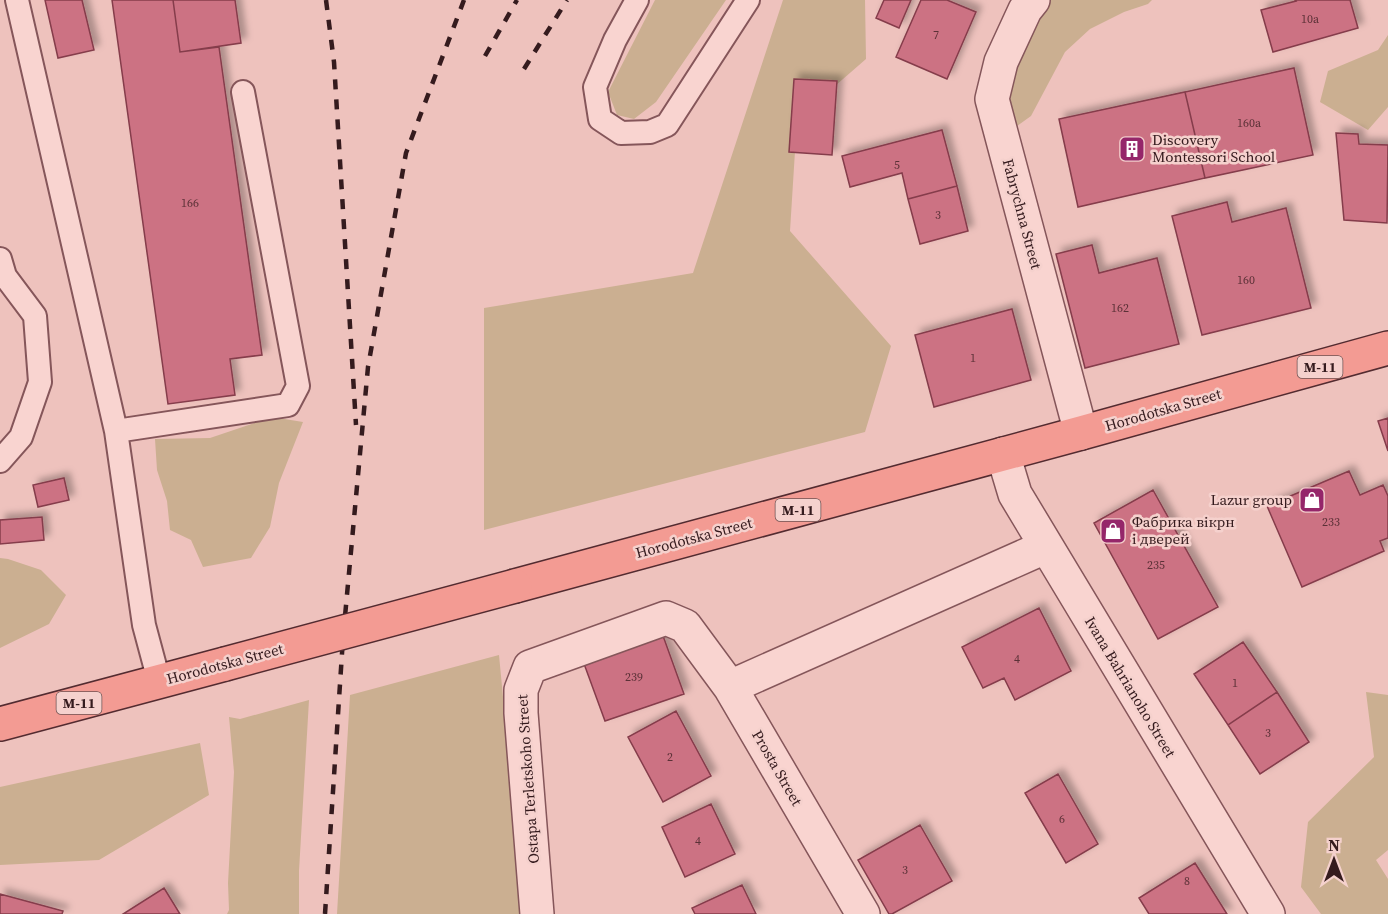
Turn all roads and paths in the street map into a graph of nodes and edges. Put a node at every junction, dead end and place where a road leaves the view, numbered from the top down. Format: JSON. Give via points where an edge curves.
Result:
{"nodes":[{"id":1,"x":17,"y":0,"type":"edge"},
{"id":2,"x":637,"y":0,"type":"edge"},
{"id":3,"x":748,"y":0,"type":"edge"},
{"id":4,"x":1033,"y":0,"type":"edge"},
{"id":5,"x":243,"y":92,"type":"dead end"},
{"id":6,"x":0,"y":258,"type":"edge"},
{"id":7,"x":1388,"y":348,"type":"edge"},
{"id":8,"x":116,"y":431,"type":"junction"},
{"id":9,"x":1081,"y":433,"type":"junction"},
{"id":10,"x":1003,"y":454,"type":"junction"},
{"id":11,"x":0,"y":461,"type":"edge"},
{"id":12,"x":1045,"y":547,"type":"junction"},
{"id":13,"x":685,"y":626,"type":"joint"},
{"id":14,"x":159,"y":681,"type":"junction"},
{"id":15,"x":730,"y":687,"type":"junction"},
{"id":16,"x":0,"y":724,"type":"edge"},
{"id":17,"x":537,"y":914,"type":"edge"},
{"id":18,"x":862,"y":914,"type":"edge"},
{"id":19,"x":1268,"y":914,"type":"edge"}],
"edges":[{"from":1,"to":8,"type":"lane"},
{"from":2,"to":3,"type":"lane","via":[[594,87],[600,119],[621,133],[650,132],[668,125]]},
{"from":4,"to":9,"type":"street","name":"Fabrychna Street","via":[[1001,62],[992,99]]},
{"from":5,"to":8,"type":"lane","via":[[298,386],[288,405]]},
{"from":6,"to":11,"type":"lane","via":[[4,276],[35,316],[40,382],[21,437]]},
{"from":7,"to":9,"type":"main road","name":"Horodotska Street","number":"М-11"},
{"from":8,"to":14,"type":"lane","via":[[144,625]]},
{"from":9,"to":10,"type":"main road","name":"Horodotska Street","number":"М-11"},
{"from":10,"to":12,"type":"street","name":"Ivana Bahrianoho Street","via":[[1015,494]]},
{"from":10,"to":14,"type":"main road","name":"Horodotska Street","number":"М-11","bridge":true},
{"from":12,"to":15,"type":"street"},
{"from":12,"to":19,"type":"street","name":"Ivana Bahrianoho Street"},
{"from":13,"to":15,"type":"street","name":"Prosta Street"},
{"from":13,"to":17,"type":"street","name":"Ostapa Terletskoho Street","via":[[666,618],[530,668],[521,690],[521,713]]},
{"from":14,"to":16,"type":"main road","name":"Horodotska Street","number":"М-11"},
{"from":15,"to":18,"type":"street","name":"Prosta Street"}]}
